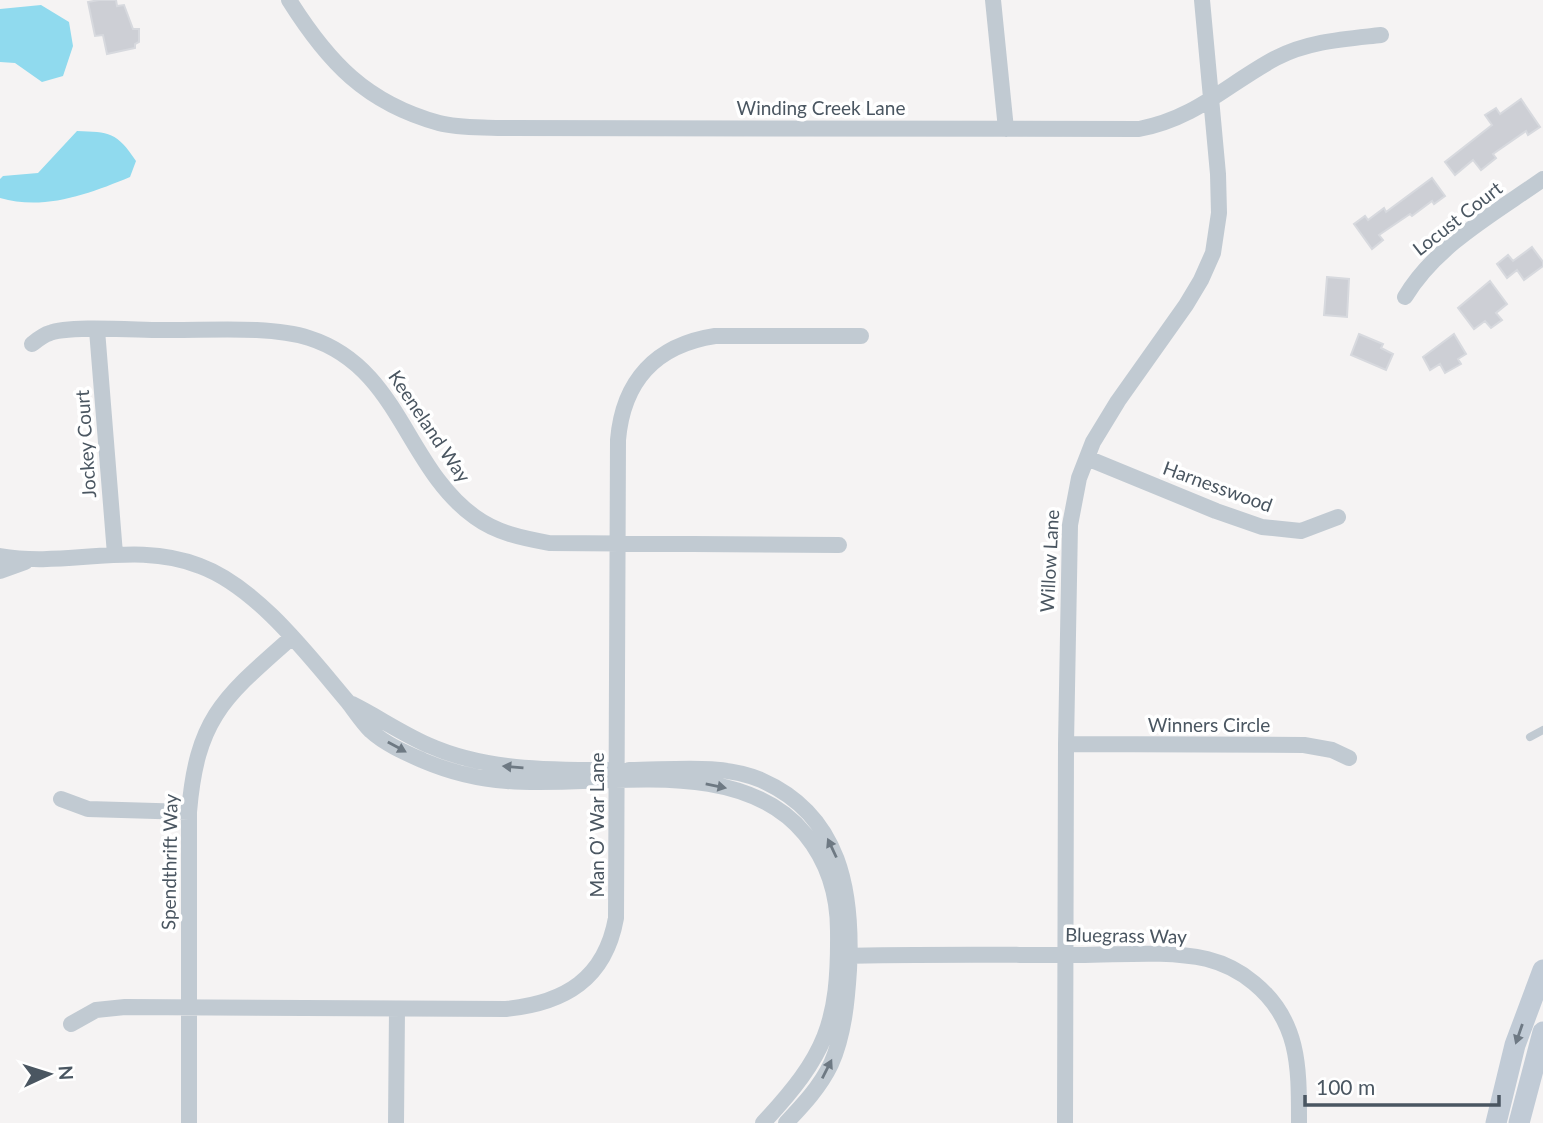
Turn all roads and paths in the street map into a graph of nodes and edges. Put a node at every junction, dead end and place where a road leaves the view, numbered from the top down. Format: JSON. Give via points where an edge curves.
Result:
{"nodes":[{"id":1,"x":289,"y":0,"type":"edge"},
{"id":2,"x":993,"y":0,"type":"edge"},
{"id":3,"x":1202,"y":0,"type":"edge"},
{"id":4,"x":1381,"y":35,"type":"dead end"},
{"id":5,"x":1211,"y":100,"type":"junction"},
{"id":6,"x":1006,"y":129,"type":"junction"},
{"id":7,"x":1543,"y":178,"type":"edge"},
{"id":8,"x":1405,"y":297,"type":"dead end"},
{"id":9,"x":97,"y":330,"type":"junction"},
{"id":10,"x":861,"y":336,"type":"dead end"},
{"id":11,"x":32,"y":344,"type":"dead end"},
{"id":12,"x":1087,"y":458,"type":"junction"},
{"id":13,"x":1338,"y":517,"type":"dead end"},
{"id":14,"x":618,"y":543,"type":"junction"},
{"id":15,"x":839,"y":545,"type":"dead end"},
{"id":16,"x":115,"y":554,"type":"junction"},
{"id":17,"x":0,"y":556,"type":"edge"},
{"id":18,"x":27,"y":561,"type":"junction"},
{"id":19,"x":0,"y":571,"type":"edge"},
{"id":20,"x":291,"y":638,"type":"junction"},
{"id":21,"x":1543,"y":730,"type":"edge"},
{"id":22,"x":1530,"y":737,"type":"dead end"},
{"id":23,"x":1066,"y":744,"type":"junction"},
{"id":24,"x":1349,"y":758,"type":"dead end"},
{"id":25,"x":618,"y":775,"type":"junction"},
{"id":26,"x":61,"y":799,"type":"dead end"},
{"id":27,"x":189,"y":812,"type":"junction"},
{"id":28,"x":1066,"y":955,"type":"junction"},
{"id":29,"x":844,"y":956,"type":"junction"},
{"id":30,"x":1543,"y":970,"type":"edge"},
{"id":31,"x":189,"y":1007,"type":"junction"},
{"id":32,"x":397,"y":1009,"type":"junction"},
{"id":33,"x":71,"y":1024,"type":"dead end"},
{"id":34,"x":1543,"y":1032,"type":"edge"},
{"id":35,"x":189,"y":1123,"type":"edge"},
{"id":36,"x":396,"y":1123,"type":"edge"},
{"id":37,"x":763,"y":1123,"type":"edge"},
{"id":38,"x":786,"y":1123,"type":"edge"},
{"id":39,"x":1065,"y":1123,"type":"edge"},
{"id":40,"x":1299,"y":1123,"type":"edge"},
{"id":41,"x":1496,"y":1123,"type":"edge"},
{"id":42,"x":1519,"y":1123,"type":"edge"}],
"edges":[{"from":1,"to":6,"type":"street","name":"Winding Creek Lane","via":[[344,73],[394,106],[439,123],[564,128]]},
{"from":2,"to":6,"type":"street"},
{"from":3,"to":5,"type":"street","name":"Willow Lane"},
{"from":4,"to":5,"type":"street","name":"Winding Creek Lane","via":[[1304,47]]},
{"from":5,"to":6,"type":"street","name":"Winding Creek Lane","via":[[1178,119],[1139,129]]},
{"from":5,"to":12,"type":"street","name":"Willow Lane","via":[[1219,213],[1209,262],[1186,305],[1108,417]]},
{"from":7,"to":8,"type":"street","name":"Locust Court","via":[[1427,265]]},
{"from":9,"to":11,"type":"street","name":"Keeneland Way","via":[[57,331]]},
{"from":9,"to":14,"type":"street","name":"Keeneland Way","via":[[270,332],[326,345],[373,379],[436,477],[476,518],[520,538],[549,543]]},
{"from":9,"to":16,"type":"street","name":"Jockey Court"},
{"from":10,"to":14,"type":"street","name":"Man O’ War Lane","via":[[715,336],[686,342],[660,355],[634,384],[620,420]]},
{"from":12,"to":13,"type":"street","name":"Harnesswood","via":[[1262,527],[1301,531]]},
{"from":12,"to":23,"type":"street","name":"Willow Lane","via":[[1070,525]]},
{"from":14,"to":15,"type":"street","name":"Keeneland Way"},
{"from":14,"to":25,"type":"street","name":"Man O’ War Lane"},
{"from":16,"to":18,"type":"street"},
{"from":16,"to":20,"type":"street","via":[[172,557],[218,574],[258,601]]},
{"from":17,"to":18,"type":"street"},
{"from":18,"to":19,"type":"street"},
{"from":20,"to":25,"type":"street","via":[[348,702],[427,745],[473,760]]},
{"from":20,"to":27,"type":"street","name":"Spendthrift Way","via":[[239,684],[210,723],[197,758]]},
{"from":21,"to":22,"type":"lane"},
{"from":23,"to":24,"type":"street","name":"Winners Circle","via":[[1304,745]]},
{"from":23,"to":28,"type":"street","name":"Willow Lane"},
{"from":25,"to":29,"type":"street","via":[[724,771],[761,780],[794,800],[815,820],[836,853],[849,916]]},
{"from":25,"to":32,"type":"street","name":"Man O’ War Lane","via":[[616,918],[608,946],[586,978],[563,996],[526,1007]]},
{"from":26,"to":27,"type":"street","via":[[88,810]]},
{"from":27,"to":31,"type":"street","name":"Spendthrift Way"},
{"from":28,"to":29,"type":"street","name":"Bluegrass Way"},
{"from":28,"to":39,"type":"street","name":"Willow Lane"},
{"from":28,"to":40,"type":"street","name":"Bluegrass Way","via":[[1191,956],[1245,976],[1267,995],[1289,1028],[1297,1056]]},
{"from":29,"to":37,"type":"street","via":[[821,1047],[807,1072]]},
{"from":38,"to":29,"type":"street","one_way":true,"via":[[821,1082],[836,1052],[847,997]]},
{"from":30,"to":41,"type":"main road","one_way":true,"via":[[1515,1045]]},
{"from":31,"to":32,"type":"street","name":"Man O’ War Lane"},
{"from":31,"to":33,"type":"street","name":"Man O’ War Lane","via":[[106,1008]]},
{"from":31,"to":35,"type":"street","name":"Spendthrift Way"},
{"from":32,"to":36,"type":"street"},
{"from":34,"to":42,"type":"main road"}]}
